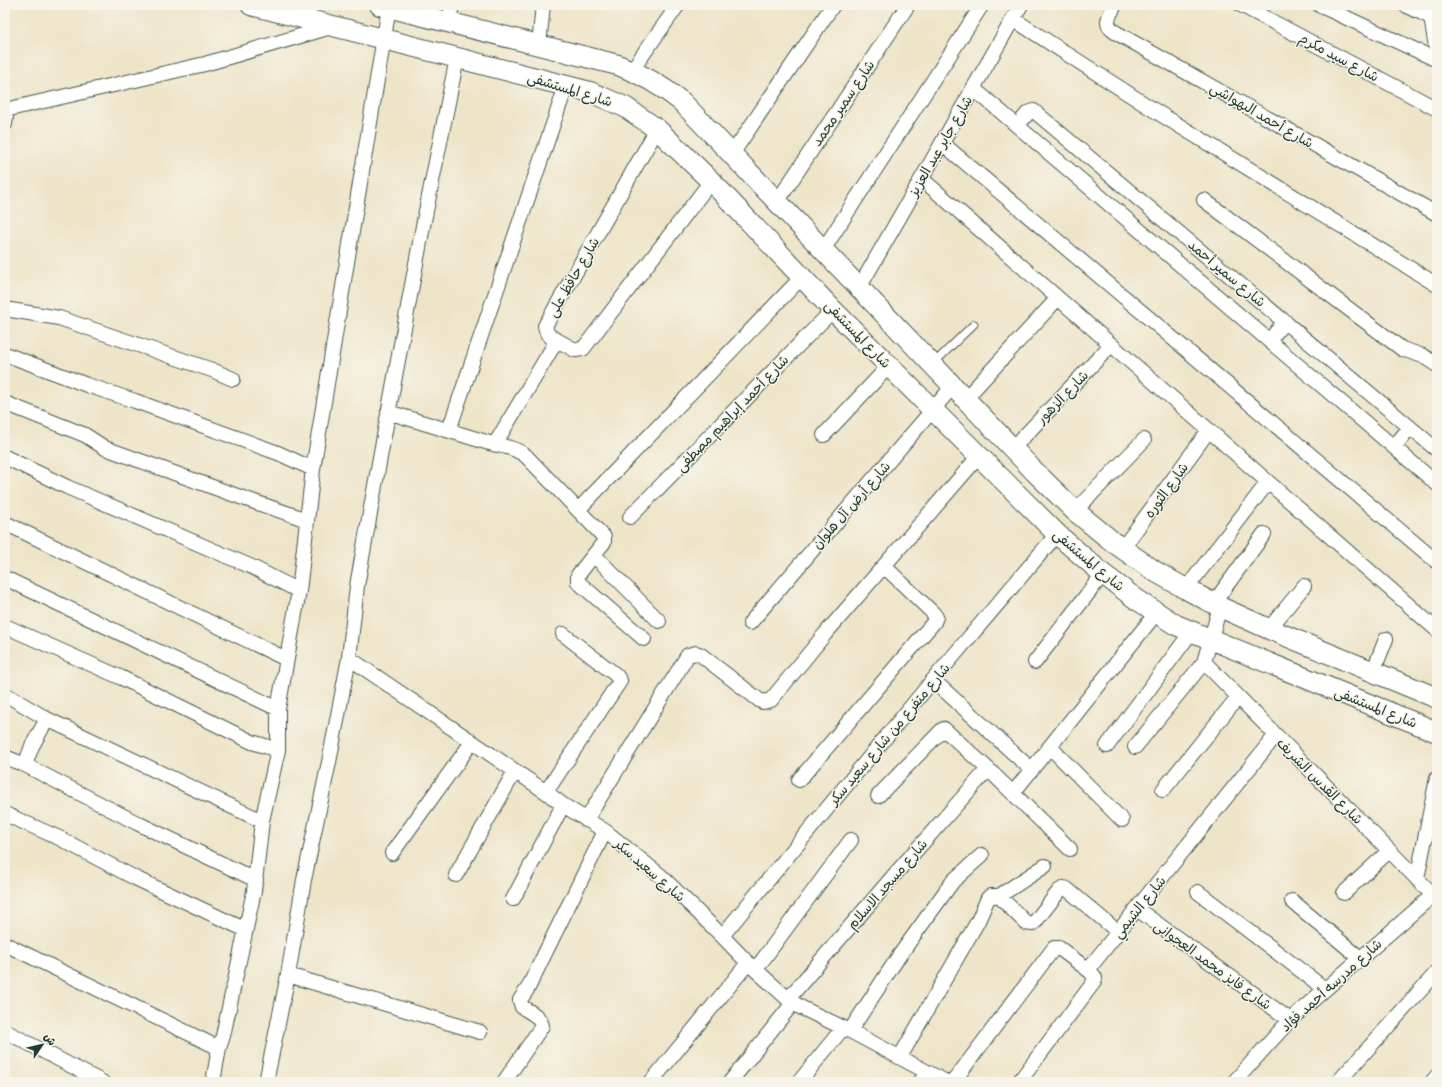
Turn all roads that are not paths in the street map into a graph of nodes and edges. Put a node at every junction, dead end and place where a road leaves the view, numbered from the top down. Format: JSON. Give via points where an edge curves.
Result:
{"nodes":[{"id":1,"x":251,"y":5,"type":"edge"},
{"id":2,"x":543,"y":5,"type":"edge"},
{"id":3,"x":678,"y":5,"type":"edge"},
{"id":4,"x":833,"y":5,"type":"edge"},
{"id":5,"x":908,"y":5,"type":"edge"},
{"id":6,"x":982,"y":5,"type":"edge"},
{"id":7,"x":1021,"y":5,"type":"edge"},
{"id":8,"x":1115,"y":5,"type":"edge"},
{"id":9,"x":1241,"y":5,"type":"edge"},
{"id":10,"x":1319,"y":5,"type":"edge"},
{"id":11,"x":1405,"y":5,"type":"edge"},
{"id":12,"x":385,"y":6,"type":"edge"},
{"id":13,"x":451,"y":14,"type":"edge"},
{"id":14,"x":1433,"y":15,"type":"edge"},
{"id":15,"x":1013,"y":19,"type":"junction"},
{"id":16,"x":333,"y":26,"type":"junction"},
{"id":17,"x":384,"y":39,"type":"junction"},
{"id":18,"x":539,"y":45,"type":"junction"},
{"id":19,"x":1437,"y":52,"type":"edge"},
{"id":20,"x":457,"y":58,"type":"junction"},
{"id":21,"x":632,"y":70,"type":"junction"},
{"id":22,"x":566,"y":86,"type":"junction"},
{"id":23,"x":973,"y":88,"type":"junction"},
{"id":24,"x":1437,"y":109,"type":"edge"},
{"id":25,"x":6,"y":110,"type":"edge"},
{"id":26,"x":5,"y":124,"type":"edge"},
{"id":27,"x":1017,"y":126,"type":"junction"},
{"id":28,"x":657,"y":129,"type":"junction"},
{"id":29,"x":942,"y":143,"type":"junction"},
{"id":30,"x":732,"y":154,"type":"junction"},
{"id":31,"x":922,"y":179,"type":"junction"},
{"id":32,"x":711,"y":181,"type":"junction"},
{"id":33,"x":1204,"y":200,"type":"dead end"},
{"id":34,"x":777,"y":202,"type":"junction"},
{"id":35,"x":1437,"y":214,"type":"edge"},
{"id":36,"x":823,"y":250,"type":"junction"},
{"id":37,"x":802,"y":277,"type":"junction"},
{"id":38,"x":1437,"y":285,"type":"edge"},
{"id":39,"x":859,"y":288,"type":"junction"},
{"id":40,"x":1058,"y":298,"type":"junction"},
{"id":41,"x":5,"y":309,"type":"edge"},
{"id":42,"x":833,"y":310,"type":"junction"},
{"id":43,"x":1284,"y":321,"type":"junction"},
{"id":44,"x":974,"y":324,"type":"dead end"},
{"id":45,"x":553,"y":338,"type":"junction"},
{"id":46,"x":1269,"y":341,"type":"junction"},
{"id":47,"x":1111,"y":345,"type":"junction"},
{"id":48,"x":5,"y":354,"type":"edge"},
{"id":49,"x":933,"y":365,"type":"junction"},
{"id":50,"x":1437,"y":365,"type":"edge"},
{"id":51,"x":889,"y":366,"type":"junction"},
{"id":52,"x":233,"y":379,"type":"dead end"},
{"id":53,"x":959,"y":393,"type":"junction"},
{"id":54,"x":5,"y":403,"type":"edge"},
{"id":55,"x":932,"y":410,"type":"junction"},
{"id":56,"x":388,"y":412,"type":"junction"},
{"id":57,"x":1410,"y":427,"type":"junction"},
{"id":58,"x":449,"y":430,"type":"junction"},
{"id":59,"x":1209,"y":430,"type":"junction"},
{"id":60,"x":824,"y":435,"type":"dead end"},
{"id":61,"x":1144,"y":440,"type":"dead end"},
{"id":62,"x":495,"y":444,"type":"junction"},
{"id":63,"x":1394,"y":447,"type":"junction"},
{"id":64,"x":1012,"y":449,"type":"junction"},
{"id":65,"x":1437,"y":450,"type":"edge"},
{"id":66,"x":979,"y":456,"type":"junction"},
{"id":67,"x":5,"y":457,"type":"edge"},
{"id":68,"x":313,"y":469,"type":"junction"},
{"id":69,"x":1268,"y":482,"type":"junction"},
{"id":70,"x":1437,"y":484,"type":"edge"},
{"id":71,"x":578,"y":510,"type":"junction"},
{"id":72,"x":1075,"y":511,"type":"junction"},
{"id":73,"x":630,"y":517,"type":"dead end"},
{"id":74,"x":307,"y":520,"type":"junction"},
{"id":75,"x":5,"y":523,"type":"edge"},
{"id":76,"x":1057,"y":534,"type":"junction"},
{"id":77,"x":1264,"y":534,"type":"dead end"},
{"id":78,"x":1122,"y":549,"type":"junction"},
{"id":79,"x":594,"y":555,"type":"junction"},
{"id":80,"x":1437,"y":562,"type":"edge"},
{"id":81,"x":885,"y":567,"type":"junction"},
{"id":82,"x":1103,"y":574,"type":"junction"},
{"id":83,"x":5,"y":578,"type":"edge"},
{"id":84,"x":1304,"y":586,"type":"dead end"},
{"id":85,"x":1186,"y":589,"type":"junction"},
{"id":86,"x":299,"y":591,"type":"junction"},
{"id":87,"x":1216,"y":605,"type":"junction"},
{"id":88,"x":1157,"y":612,"type":"junction"},
{"id":89,"x":659,"y":621,"type":"dead end"},
{"id":90,"x":750,"y":623,"type":"dead end"},
{"id":91,"x":5,"y":626,"type":"edge"},
{"id":92,"x":1269,"y":629,"type":"junction"},
{"id":93,"x":1437,"y":630,"type":"edge"},
{"id":94,"x":562,"y":634,"type":"dead end"},
{"id":95,"x":1201,"y":635,"type":"junction"},
{"id":96,"x":644,"y":639,"type":"dead end"},
{"id":97,"x":1386,"y":639,"type":"dead end"},
{"id":98,"x":349,"y":658,"type":"junction"},
{"id":99,"x":286,"y":659,"type":"junction"},
{"id":100,"x":1035,"y":662,"type":"dead end"},
{"id":101,"x":1204,"y":662,"type":"junction"},
{"id":102,"x":1373,"y":672,"type":"junction"},
{"id":103,"x":933,"y":680,"type":"junction"},
{"id":104,"x":5,"y":694,"type":"edge"},
{"id":105,"x":1238,"y":697,"type":"junction"},
{"id":106,"x":1437,"y":698,"type":"edge"},
{"id":107,"x":278,"y":709,"type":"junction"},
{"id":108,"x":47,"y":719,"type":"junction"},
{"id":109,"x":1437,"y":732,"type":"edge"},
{"id":110,"x":1276,"y":736,"type":"junction"},
{"id":111,"x":472,"y":742,"type":"junction"},
{"id":112,"x":1107,"y":746,"type":"dead end"},
{"id":113,"x":1135,"y":746,"type":"dead end"},
{"id":114,"x":1050,"y":747,"type":"junction"},
{"id":115,"x":278,"y":750,"type":"junction"},
{"id":116,"x":5,"y":757,"type":"edge"},
{"id":117,"x":25,"y":765,"type":"junction"},
{"id":118,"x":988,"y":769,"type":"junction"},
{"id":119,"x":515,"y":770,"type":"junction"},
{"id":120,"x":1032,"y":770,"type":"junction"},
{"id":121,"x":1437,"y":778,"type":"edge"},
{"id":122,"x":799,"y":780,"type":"dead end"},
{"id":123,"x":1163,"y":790,"type":"dead end"},
{"id":124,"x":546,"y":792,"type":"junction"},
{"id":125,"x":1013,"y":793,"type":"junction"},
{"id":126,"x":878,"y":796,"type":"dead end"},
{"id":127,"x":563,"y":805,"type":"junction"},
{"id":128,"x":5,"y":814,"type":"edge"},
{"id":129,"x":586,"y":820,"type":"junction"},
{"id":130,"x":1122,"y":820,"type":"dead end"},
{"id":131,"x":262,"y":821,"type":"junction"},
{"id":132,"x":605,"y":831,"type":"junction"},
{"id":133,"x":851,"y":840,"type":"dead end"},
{"id":134,"x":1070,"y":849,"type":"dead end"},
{"id":135,"x":1389,"y":851,"type":"junction"},
{"id":136,"x":392,"y":853,"type":"dead end"},
{"id":137,"x":982,"y":855,"type":"dead end"},
{"id":138,"x":1045,"y":866,"type":"dead end"},
{"id":139,"x":456,"y":875,"type":"dead end"},
{"id":140,"x":1417,"y":879,"type":"junction"},
{"id":141,"x":256,"y":880,"type":"junction"},
{"id":142,"x":1198,"y":892,"type":"dead end"},
{"id":143,"x":1344,"y":893,"type":"dead end"},
{"id":144,"x":999,"y":896,"type":"junction"},
{"id":145,"x":1435,"y":897,"type":"edge"},
{"id":146,"x":513,"y":899,"type":"dead end"},
{"id":147,"x":1292,"y":901,"type":"dead end"},
{"id":148,"x":1137,"y":909,"type":"junction"},
{"id":149,"x":246,"y":930,"type":"junction"},
{"id":150,"x":1118,"y":932,"type":"junction"},
{"id":151,"x":722,"y":936,"type":"junction"},
{"id":152,"x":5,"y":944,"type":"edge"},
{"id":153,"x":1360,"y":958,"type":"junction"},
{"id":154,"x":752,"y":966,"type":"junction"},
{"id":155,"x":1091,"y":972,"type":"junction"},
{"id":156,"x":1437,"y":972,"type":"edge"},
{"id":157,"x":288,"y":975,"type":"junction"},
{"id":158,"x":1325,"y":989,"type":"junction"},
{"id":159,"x":791,"y":1001,"type":"junction"},
{"id":160,"x":1290,"y":1020,"type":"junction"},
{"id":161,"x":846,"y":1029,"type":"junction"},
{"id":162,"x":5,"y":1031,"type":"edge"},
{"id":163,"x":480,"y":1032,"type":"dead end"},
{"id":164,"x":219,"y":1048,"type":"junction"},
{"id":165,"x":900,"y":1057,"type":"junction"},
{"id":166,"x":1437,"y":1076,"type":"edge"},
{"id":167,"x":924,"y":1077,"type":"edge"},
{"id":168,"x":102,"y":1082,"type":"edge"},
{"id":169,"x":213,"y":1082,"type":"edge"},
{"id":170,"x":266,"y":1082,"type":"edge"},
{"id":171,"x":504,"y":1082,"type":"edge"},
{"id":172,"x":651,"y":1082,"type":"edge"},
{"id":173,"x":730,"y":1082,"type":"edge"},
{"id":174,"x":799,"y":1082,"type":"edge"},
{"id":175,"x":946,"y":1082,"type":"edge"},
{"id":176,"x":953,"y":1082,"type":"edge"},
{"id":177,"x":1019,"y":1082,"type":"edge"},
{"id":178,"x":1234,"y":1082,"type":"edge"},
{"id":179,"x":1338,"y":1082,"type":"edge"},
{"id":180,"x":1432,"y":1082,"type":"edge"}],
"edges":[{"from":1,"to":16,"type":"street","name":"شارع المستشفى"},
{"from":2,"to":18,"type":"street"},
{"from":3,"to":21,"type":"street"},
{"from":4,"to":30,"type":"street"},
{"from":5,"to":34,"type":"street","name":"شارع سمير محمد"},
{"from":6,"to":36,"type":"street"},
{"from":7,"to":15,"type":"street","name":"شارع جابر عبد العزيز"},
{"from":8,"to":35,"type":"street","name":"شارع أحمد البهواشي","via":[[1107,22],[1111,29]]},
{"from":9,"to":24,"type":"street","name":"شارع سيد مكرم"},
{"from":10,"to":19,"type":"street"},
{"from":11,"to":14,"type":"street"},
{"from":12,"to":13,"type":"street","name":"شارع المستشفى"},
{"from":12,"to":17,"type":"street"},
{"from":13,"to":18,"type":"street","name":"شارع المستشفى"},
{"from":14,"to":19,"type":"street"},
{"from":15,"to":23,"type":"street","name":"شارع جابر عبد العزيز"},
{"from":15,"to":38,"type":"street"},
{"from":16,"to":17,"type":"street","name":"شارع المستشفى"},
{"from":16,"to":25,"type":"street","via":[[205,64]]},
{"from":17,"to":20,"type":"street","name":"شارع المستشفى"},
{"from":17,"to":68,"type":"street"},
{"from":18,"to":21,"type":"street","name":"شارع المستشفى"},
{"from":20,"to":22,"type":"street","name":"شارع المستشفى"},
{"from":20,"to":56,"type":"street"},
{"from":21,"to":30,"type":"street","name":"شارع المستشفى","via":[[664,87],[682,102]]},
{"from":22,"to":28,"type":"street","name":"شارع المستشفى","via":[[590,92],[625,107]]},
{"from":22,"to":58,"type":"street"},
{"from":23,"to":27,"type":"street"},
{"from":23,"to":29,"type":"street","name":"شارع جابر عبد العزيز"},
{"from":25,"to":26,"type":"street"},
{"from":27,"to":43,"type":"street","name":"شارع سمير أحمد","via":[[1028,113],[1034,111]]},
{"from":27,"to":46,"type":"street"},
{"from":28,"to":32,"type":"street","name":"شارع المستشفى"},
{"from":28,"to":45,"type":"street","name":"شارع حافظ على","via":[[545,326]]},
{"from":29,"to":31,"type":"street","name":"شارع جابر عبد العزيز"},
{"from":29,"to":80,"type":"street"},
{"from":30,"to":34,"type":"street","name":"شارع المستشفى"},
{"from":31,"to":39,"type":"street","name":"شارع جابر عبد العزيز"},
{"from":31,"to":40,"type":"street"},
{"from":32,"to":37,"type":"street","name":"شارع المستشفى"},
{"from":32,"to":45,"type":"street","via":[[583,349],[575,350]]},
{"from":33,"to":50,"type":"street","via":[[1402,349],[1423,356]]},
{"from":34,"to":36,"type":"street","name":"شارع المستشفى"},
{"from":36,"to":39,"type":"street","name":"شارع المستشفى"},
{"from":37,"to":42,"type":"street","name":"شارع المستشفى"},
{"from":37,"to":71,"type":"street"},
{"from":39,"to":49,"type":"street","name":"شارع المستشفى"},
{"from":40,"to":47,"type":"street"},
{"from":40,"to":53,"type":"street","name":"شارع أرض آل هلوان"},
{"from":41,"to":52,"type":"street","via":[[59,318]]},
{"from":42,"to":51,"type":"street","name":"شارع المستشفى"},
{"from":42,"to":73,"type":"street","name":"شارع أحمد إبراهيم مصطفى"},
{"from":43,"to":46,"type":"street"},
{"from":43,"to":57,"type":"street","name":"شارع سمير أحمد"},
{"from":44,"to":49,"type":"lane"},
{"from":45,"to":62,"type":"street","name":"شارع حافظ على","via":[[554,345]]},
{"from":46,"to":63,"type":"street"},
{"from":47,"to":59,"type":"street"},
{"from":47,"to":64,"type":"street","name":"شارع الزهور"},
{"from":48,"to":68,"type":"street","via":[[278,453]]},
{"from":49,"to":53,"type":"street","name":"شارع المستشفى"},
{"from":51,"to":55,"type":"street","name":"شارع المستشفى"},
{"from":51,"to":60,"type":"street"},
{"from":53,"to":55,"type":"street","name":"شارع أرض آل هلوان"},
{"from":53,"to":64,"type":"street","name":"شارع المستشفى"},
{"from":54,"to":74,"type":"street","via":[[85,435],[105,448]]},
{"from":55,"to":66,"type":"street","name":"شارع المستشفى"},
{"from":55,"to":90,"type":"street","name":"شارع أرض آل هلوان"},
{"from":56,"to":58,"type":"street"},
{"from":56,"to":98,"type":"street","via":[[357,586]]},
{"from":57,"to":63,"type":"street"},
{"from":57,"to":65,"type":"street","name":"شارع سمير أحمد"},
{"from":58,"to":62,"type":"street"},
{"from":59,"to":69,"type":"street"},
{"from":59,"to":78,"type":"street","name":"شارع الثوره"},
{"from":61,"to":72,"type":"street"},
{"from":62,"to":71,"type":"street","via":[[510,447],[522,454]]},
{"from":63,"to":70,"type":"street"},
{"from":64,"to":72,"type":"street","name":"شارع المستشفى"},
{"from":66,"to":76,"type":"street","name":"شارع المستشفى"},
{"from":66,"to":81,"type":"street"},
{"from":67,"to":86,"type":"street","via":[[67,487],[252,567]]},
{"from":68,"to":74,"type":"street"},
{"from":69,"to":85,"type":"street"},
{"from":69,"to":93,"type":"street"},
{"from":71,"to":79,"type":"street","via":[[604,537],[604,542]]},
{"from":72,"to":78,"type":"street","name":"شارع المستشفى"},
{"from":74,"to":86,"type":"street"},
{"from":75,"to":99,"type":"street"},
{"from":76,"to":82,"type":"street","name":"شارع المستشفى"},
{"from":76,"to":103,"type":"street","name":"شارع متفرع من شارع سعيد سكر"},
{"from":77,"to":87,"type":"street"},
{"from":78,"to":85,"type":"street","name":"شارع المستشفى"},
{"from":79,"to":89,"type":"street"},
{"from":79,"to":96,"type":"street","via":[[578,574],[577,579]]},
{"from":81,"to":122,"type":"street","via":[[936,618]]},
{"from":81,"to":129,"type":"street","via":[[771,700],[759,700],[701,655],[688,655]]},
{"from":82,"to":88,"type":"street","name":"شارع المستشفى"},
{"from":82,"to":100,"type":"street"},
{"from":83,"to":107,"type":"street"},
{"from":84,"to":92,"type":"street"},
{"from":85,"to":87,"type":"street","name":"شارع المستشفى"},
{"from":86,"to":99,"type":"street"},
{"from":87,"to":92,"type":"street","name":"شارع المستشفى"},
{"from":87,"to":95,"type":"street"},
{"from":88,"to":95,"type":"street","name":"شارع المستشفى"},
{"from":88,"to":114,"type":"street"},
{"from":91,"to":115,"type":"street","via":[[122,678],[252,742]]},
{"from":92,"to":102,"type":"street","name":"شارع المستشفى"},
{"from":94,"to":124,"type":"street","via":[[616,675],[620,681]]},
{"from":95,"to":101,"type":"street"},
{"from":95,"to":109,"type":"street","name":"شارع المستشفى"},
{"from":95,"to":112,"type":"street"},
{"from":97,"to":102,"type":"street"},
{"from":98,"to":111,"type":"street","name":"شارع سعيد سكر"},
{"from":98,"to":157,"type":"street","via":[[304,880]]},
{"from":99,"to":107,"type":"street"},
{"from":101,"to":105,"type":"street","name":"شارع القدس الشريف"},
{"from":101,"to":113,"type":"street"},
{"from":102,"to":106,"type":"street","name":"شارع المستشفى"},
{"from":103,"to":120,"type":"street"},
{"from":103,"to":151,"type":"street","name":"شارع متفرع من شارع سعيد سكر"},
{"from":104,"to":108,"type":"street"},
{"from":105,"to":110,"type":"street","name":"شارع القدس الشريف"},
{"from":105,"to":123,"type":"street"},
{"from":107,"to":115,"type":"street"},
{"from":108,"to":117,"type":"street"},
{"from":108,"to":131,"type":"street"},
{"from":110,"to":135,"type":"street","name":"شارع القدس الشريف"},
{"from":110,"to":148,"type":"street","name":"شارع الشيمي"},
{"from":111,"to":119,"type":"street","name":"شارع سعيد سكر"},
{"from":111,"to":136,"type":"street"},
{"from":114,"to":120,"type":"street"},
{"from":114,"to":130,"type":"street"},
{"from":115,"to":131,"type":"street"},
{"from":116,"to":117,"type":"street"},
{"from":117,"to":141,"type":"street","via":[[137,823]]},
{"from":118,"to":125,"type":"street"},
{"from":118,"to":126,"type":"street","via":[[946,730],[942,730]]},
{"from":118,"to":159,"type":"street","name":"شارع مسجد الاسلام","via":[[896,873]]},
{"from":119,"to":124,"type":"street","name":"شارع سعيد سكر"},
{"from":119,"to":139,"type":"street"},
{"from":120,"to":125,"type":"street"},
{"from":121,"to":140,"type":"street"},
{"from":124,"to":127,"type":"street","name":"شارع سعيد سكر"},
{"from":125,"to":134,"type":"street"},
{"from":127,"to":129,"type":"street","name":"شارع سعيد سكر"},
{"from":127,"to":146,"type":"street"},
{"from":128,"to":149,"type":"street"},
{"from":129,"to":132,"type":"street","name":"شارع سعيد سكر"},
{"from":131,"to":141,"type":"street"},
{"from":132,"to":151,"type":"street","name":"شارع سعيد سكر","via":[[661,876]]},
{"from":132,"to":171,"type":"street","via":[[520,1000],[522,1007],[538,1017],[542,1026]]},
{"from":133,"to":154,"type":"street"},
{"from":135,"to":140,"type":"street","name":"شارع القدس الشريف"},
{"from":135,"to":143,"type":"street"},
{"from":137,"to":161,"type":"street","via":[[953,881]]},
{"from":138,"to":144,"type":"street"},
{"from":140,"to":145,"type":"street","name":"شارع القدس الشريف"},
{"from":141,"to":149,"type":"street"},
{"from":142,"to":158,"type":"street"},
{"from":144,"to":150,"type":"street","via":[[1026,923],[1032,924],[1064,888]]},
{"from":144,"to":165,"type":"street","via":[[988,898]]},
{"from":145,"to":153,"type":"street","name":"شارع مدرسه أحمد فؤاد"},
{"from":147,"to":153,"type":"street"},
{"from":148,"to":150,"type":"street","name":"شارع الشيمي"},
{"from":148,"to":160,"type":"street","name":"شارع فايز محمد العجوانى"},
{"from":149,"to":164,"type":"street"},
{"from":150,"to":155,"type":"street","name":"شارع الشيمي","via":[[1090,967]]},
{"from":151,"to":154,"type":"street","name":"شارع سعيد سكر"},
{"from":152,"to":164,"type":"street"},
{"from":153,"to":158,"type":"street","name":"شارع مدرسه أحمد فؤاد"},
{"from":154,"to":159,"type":"street","name":"شارع سعيد سكر"},
{"from":154,"to":172,"type":"street"},
{"from":155,"to":176,"type":"street","via":[[1059,948],[1054,948]]},
{"from":155,"to":177,"type":"street","name":"شارع الشيمي","via":[[1094,982]]},
{"from":156,"to":179,"type":"street"},
{"from":157,"to":163,"type":"street"},
{"from":157,"to":170,"type":"street"},
{"from":158,"to":160,"type":"street","name":"شارع مدرسه أحمد فؤاد"},
{"from":159,"to":161,"type":"street","name":"شارع سعيد سكر"},
{"from":159,"to":173,"type":"street","name":"شارع مسجد الاسلام"},
{"from":160,"to":178,"type":"street","name":"شارع مدرسه أحمد فؤاد"},
{"from":161,"to":165,"type":"street","name":"شارع سعيد سكر"},
{"from":161,"to":174,"type":"street"},
{"from":162,"to":168,"type":"street"},
{"from":164,"to":169,"type":"street"},
{"from":165,"to":167,"type":"street","name":"شارع سعيد سكر"},
{"from":166,"to":180,"type":"street"},
{"from":167,"to":175,"type":"street","name":"شارع سعيد سكر"}]}
